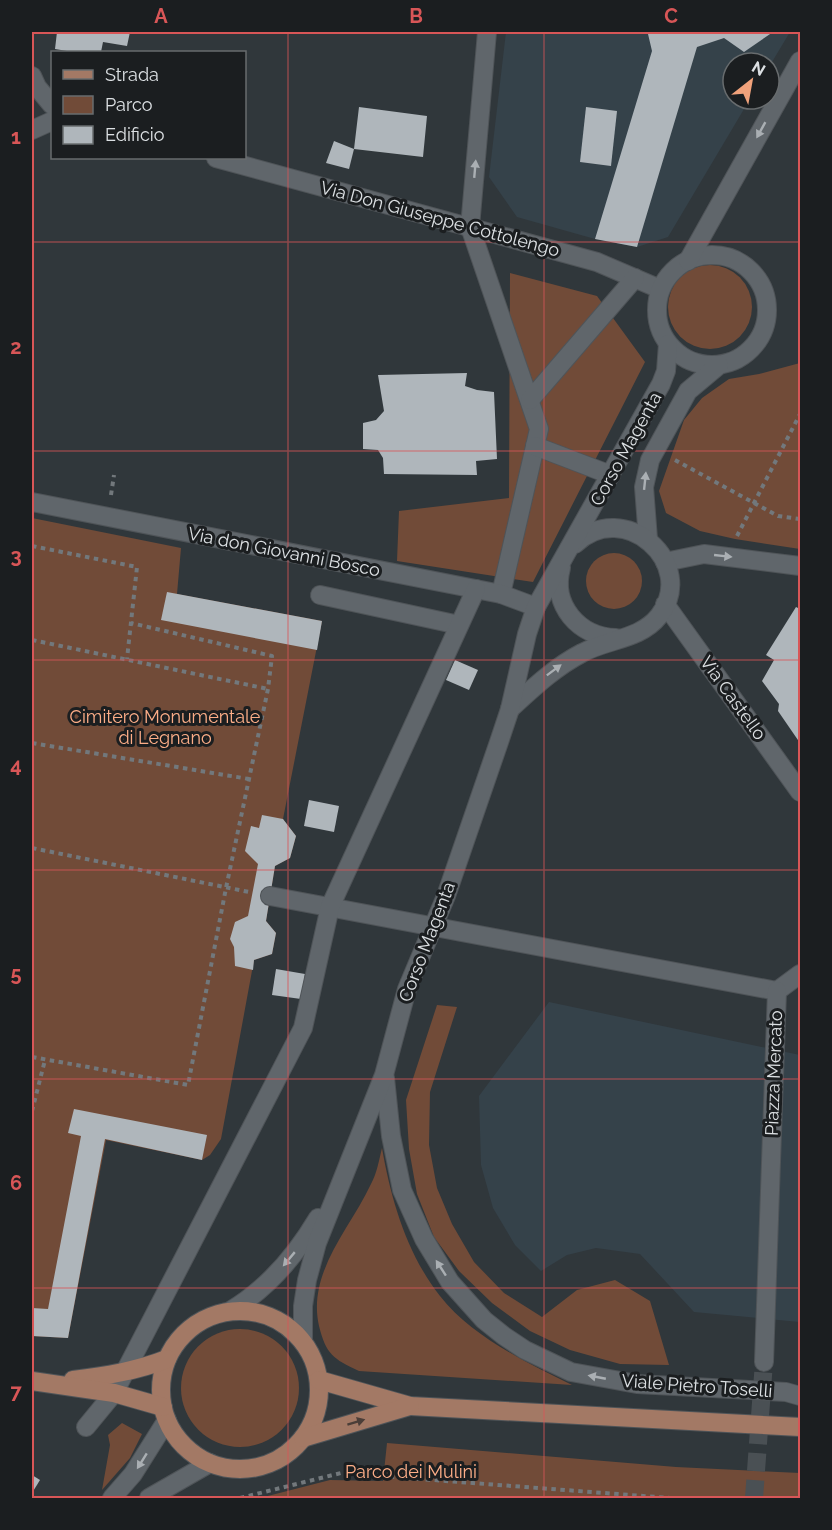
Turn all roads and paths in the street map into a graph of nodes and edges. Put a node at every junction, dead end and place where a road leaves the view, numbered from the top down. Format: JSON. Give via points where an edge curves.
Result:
{"nodes":[{"id":1,"x":487,"y":32,"type":"edge"},
{"id":2,"x":801,"y":61,"type":"edge"},
{"id":3,"x":32,"y":76,"type":"edge"},
{"id":4,"x":51,"y":104,"type":"edge"},
{"id":5,"x":51,"y":121,"type":"edge"},
{"id":6,"x":32,"y":130,"type":"edge"},
{"id":7,"x":220,"y":159,"type":"edge"},
{"id":8,"x":470,"y":227,"type":"junction"},
{"id":9,"x":688,"y":261,"type":"junction"},
{"id":10,"x":635,"y":278,"type":"junction"},
{"id":11,"x":660,"y":289,"type":"junction"},
{"id":12,"x":668,"y":344,"type":"junction"},
{"id":13,"x":719,"y":365,"type":"junction"},
{"id":14,"x":530,"y":400,"type":"junction"},
{"id":15,"x":801,"y":414,"type":"edge"},
{"id":16,"x":535,"y":446,"type":"junction"},
{"id":17,"x":655,"y":449,"type":"junction"},
{"id":18,"x":611,"y":475,"type":"junction"},
{"id":19,"x":32,"y":502,"type":"edge"},
{"id":20,"x":754,"y":502,"type":"junction"},
{"id":21,"x":801,"y":519,"type":"edge"},
{"id":22,"x":648,"y":539,"type":"junction"},
{"id":23,"x":32,"y":546,"type":"edge"},
{"id":24,"x":566,"y":555,"type":"junction"},
{"id":25,"x":732,"y":557,"type":"junction"},
{"id":26,"x":665,"y":562,"type":"junction"},
{"id":27,"x":801,"y":566,"type":"edge"},
{"id":28,"x":476,"y":589,"type":"junction"},
{"id":29,"x":501,"y":594,"type":"junction"},
{"id":30,"x":320,"y":596,"type":"dead end"},
{"id":31,"x":665,"y":604,"type":"junction"},
{"id":32,"x":536,"y":607,"type":"junction"},
{"id":33,"x":131,"y":623,"type":"junction"},
{"id":34,"x":459,"y":625,"type":"junction"},
{"id":35,"x":621,"y":638,"type":"junction"},
{"id":36,"x":32,"y":641,"type":"edge"},
{"id":37,"x":127,"y":658,"type":"junction"},
{"id":38,"x":268,"y":688,"type":"junction"},
{"id":39,"x":510,"y":709,"type":"junction"},
{"id":40,"x":32,"y":743,"type":"edge"},
{"id":41,"x":249,"y":779,"type":"junction"},
{"id":42,"x":801,"y":792,"type":"edge"},
{"id":43,"x":32,"y":848,"type":"edge"},
{"id":44,"x":226,"y":888,"type":"junction"},
{"id":45,"x":261,"y":894,"type":"joint"},
{"id":46,"x":330,"y":907,"type":"junction"},
{"id":47,"x":432,"y":926,"type":"junction"},
{"id":48,"x":801,"y":974,"type":"edge"},
{"id":49,"x":777,"y":991,"type":"junction"},
{"id":50,"x":32,"y":1057,"type":"edge"},
{"id":51,"x":45,"y":1060,"type":"junction"},
{"id":52,"x":384,"y":1074,"type":"junction"},
{"id":53,"x":32,"y":1111,"type":"edge"},
{"id":54,"x":344,"y":1176,"type":"junction"},
{"id":55,"x":230,"y":1311,"type":"junction"},
{"id":56,"x":303,"y":1342,"type":"junction"},
{"id":57,"x":167,"y":1359,"type":"junction"},
{"id":58,"x":765,"y":1362,"type":"tunnel mouth"},
{"id":59,"x":125,"y":1372,"type":"junction"},
{"id":60,"x":319,"y":1380,"type":"junction"},
{"id":61,"x":32,"y":1381,"type":"edge"},
{"id":62,"x":53,"y":1382,"type":"junction"},
{"id":63,"x":114,"y":1392,"type":"junction"},
{"id":64,"x":801,"y":1396,"type":"edge"},
{"id":65,"x":410,"y":1406,"type":"junction"},
{"id":66,"x":165,"y":1413,"type":"junction"},
{"id":67,"x":801,"y":1426,"type":"edge"},
{"id":68,"x":86,"y":1428,"type":"dead end"},
{"id":69,"x":303,"y":1438,"type":"junction"},
{"id":70,"x":210,"y":1463,"type":"junction"},
{"id":71,"x":112,"y":1498,"type":"edge"},
{"id":72,"x":149,"y":1498,"type":"edge"},
{"id":73,"x":240,"y":1498,"type":"edge"},
{"id":74,"x":670,"y":1498,"type":"edge"}],
"edges":[{"from":8,"to":1,"type":"street","one_way":true},
{"from":2,"to":9,"type":"street","one_way":true},
{"from":3,"to":4,"type":"street"},
{"from":5,"to":6,"type":"street"},
{"from":7,"to":8,"type":"street","name":"Via Don Giuseppe Cottolengo"},
{"from":8,"to":10,"type":"street","name":"Via Don Giuseppe Cottolengo","via":[[597,262]]},
{"from":8,"to":14,"type":"street"},
{"from":9,"to":11,"type":"street"},
{"from":9,"to":13,"type":"street","name":"Corso Magenta","via":[[704,256],[733,259],[756,277],[763,289],[767,318],[763,332],[745,355]]},
{"from":10,"to":11,"type":"street","name":"Via Don Giuseppe Cottolengo"},
{"from":10,"to":14,"type":"street"},
{"from":11,"to":12,"type":"street","name":"Corso Magenta","via":[[657,317]]},
{"from":12,"to":13,"type":"street","name":"Corso Magenta","via":[[690,362]]},
{"from":12,"to":18,"type":"street","name":"Corso Magenta","via":[[664,378]]},
{"from":13,"to":17,"type":"street","name":"Corso Magenta","via":[[688,390]]},
{"from":14,"to":16,"type":"street","via":[[539,429]]},
{"from":15,"to":20,"type":"path"},
{"from":16,"to":18,"type":"street"},
{"from":16,"to":29,"type":"street"},
{"from":17,"to":20,"type":"path"},
{"from":22,"to":17,"type":"street","name":"Corso Magenta","one_way":true,"via":[[644,487]]},
{"from":18,"to":24,"type":"street","name":"Corso Magenta"},
{"from":19,"to":28,"type":"street","name":"Via don Giovanni Bosco"},
{"from":20,"to":21,"type":"path","via":[[778,516]]},
{"from":20,"to":25,"type":"path","via":[[733,542]]},
{"from":22,"to":24,"type":"street","name":"Corso Magenta","via":[[621,528],[606,528],[580,539]]},
{"from":22,"to":26,"type":"street"},
{"from":23,"to":33,"type":"path","via":[[137,567]]},
{"from":24,"to":32,"type":"street","name":"Corso Magenta"},
{"from":24,"to":35,"type":"street","name":"Corso Magenta","via":[[559,590],[570,617],[593,634]]},
{"from":26,"to":25,"type":"street","one_way":true,"via":[[704,554]]},
{"from":25,"to":27,"type":"street"},
{"from":26,"to":31,"type":"street","via":[[669,590]]},
{"from":28,"to":29,"type":"street","name":"Via don Giovanni Bosco"},
{"from":28,"to":34,"type":"street"},
{"from":29,"to":32,"type":"street","name":"Via don Giovanni Bosco"},
{"from":30,"to":34,"type":"street"},
{"from":31,"to":35,"type":"street","name":"Corso Magenta","via":[[648,627]]},
{"from":31,"to":42,"type":"street","name":"Via Castello"},
{"from":32,"to":39,"type":"street","name":"Corso Magenta"},
{"from":33,"to":37,"type":"path"},
{"from":33,"to":38,"type":"path","via":[[272,656]]},
{"from":34,"to":46,"type":"street"},
{"from":39,"to":35,"type":"street","name":"Corso Magenta","one_way":true,"via":[[555,668],[584,651]]},
{"from":36,"to":37,"type":"path"},
{"from":37,"to":38,"type":"path"},
{"from":38,"to":41,"type":"path"},
{"from":39,"to":47,"type":"street","name":"Corso Magenta","via":[[446,896]]},
{"from":40,"to":41,"type":"path"},
{"from":41,"to":44,"type":"path"},
{"from":43,"to":44,"type":"path"},
{"from":44,"to":45,"type":"path"},
{"from":44,"to":51,"type":"path","via":[[188,1085]]},
{"from":45,"to":46,"type":"street","name":"Piazza Mercato"},
{"from":46,"to":47,"type":"street","name":"Piazza Mercato"},
{"from":46,"to":59,"type":"street","via":[[303,1028]]},
{"from":47,"to":49,"type":"street","name":"Piazza Mercato"},
{"from":47,"to":52,"type":"street","name":"Corso Magenta","via":[[407,989]]},
{"from":48,"to":49,"type":"street"},
{"from":49,"to":58,"type":"street","name":"Piazza Mercato"},
{"from":50,"to":51,"type":"path"},
{"from":51,"to":53,"type":"path"},
{"from":52,"to":54,"type":"street","name":"Corso Magenta"},
{"from":64,"to":52,"type":"street","name":"Viale Pietro Toselli","one_way":true,"via":[[637,1384],[571,1372],[504,1336],[456,1289],[424,1239],[402,1190]]},
{"from":54,"to":55,"type":"street","name":"Corso Magenta","one_way":true,"via":[[309,1234],[286,1263]]},
{"from":54,"to":56,"type":"street","name":"Corso Magenta","via":[[306,1280]]},
{"from":55,"to":56,"type":"main road","via":[[270,1316],[289,1327]]},
{"from":55,"to":57,"type":"main road","via":[[210,1316],[192,1327],[177,1341]]},
{"from":56,"to":60,"type":"main road","via":[[314,1359]]},
{"from":57,"to":59,"type":"main road"},
{"from":57,"to":66,"type":"main road","via":[[161,1379]]},
{"from":59,"to":62,"type":"main road"},
{"from":59,"to":63,"type":"street"},
{"from":60,"to":65,"type":"main road","name":"Viale Pietro Toselli"},
{"from":60,"to":69,"type":"main road","via":[[314,1420]]},
{"from":61,"to":62,"type":"main road"},
{"from":62,"to":63,"type":"main road"},
{"from":63,"to":66,"type":"main road"},
{"from":63,"to":68,"type":"street"},
{"from":65,"to":67,"type":"main road","name":"Viale Pietro Toselli"},
{"from":69,"to":65,"type":"main road","name":"Viale Pietro Toselli","one_way":true},
{"from":66,"to":70,"type":"main road","via":[[177,1438],[191,1453]]},
{"from":66,"to":71,"type":"street","one_way":true,"via":[[133,1474]]},
{"from":69,"to":70,"type":"main road","via":[[271,1463],[250,1469]]},
{"from":70,"to":72,"type":"street"},
{"from":73,"to":74,"type":"path","via":[[341,1473]]}]}
